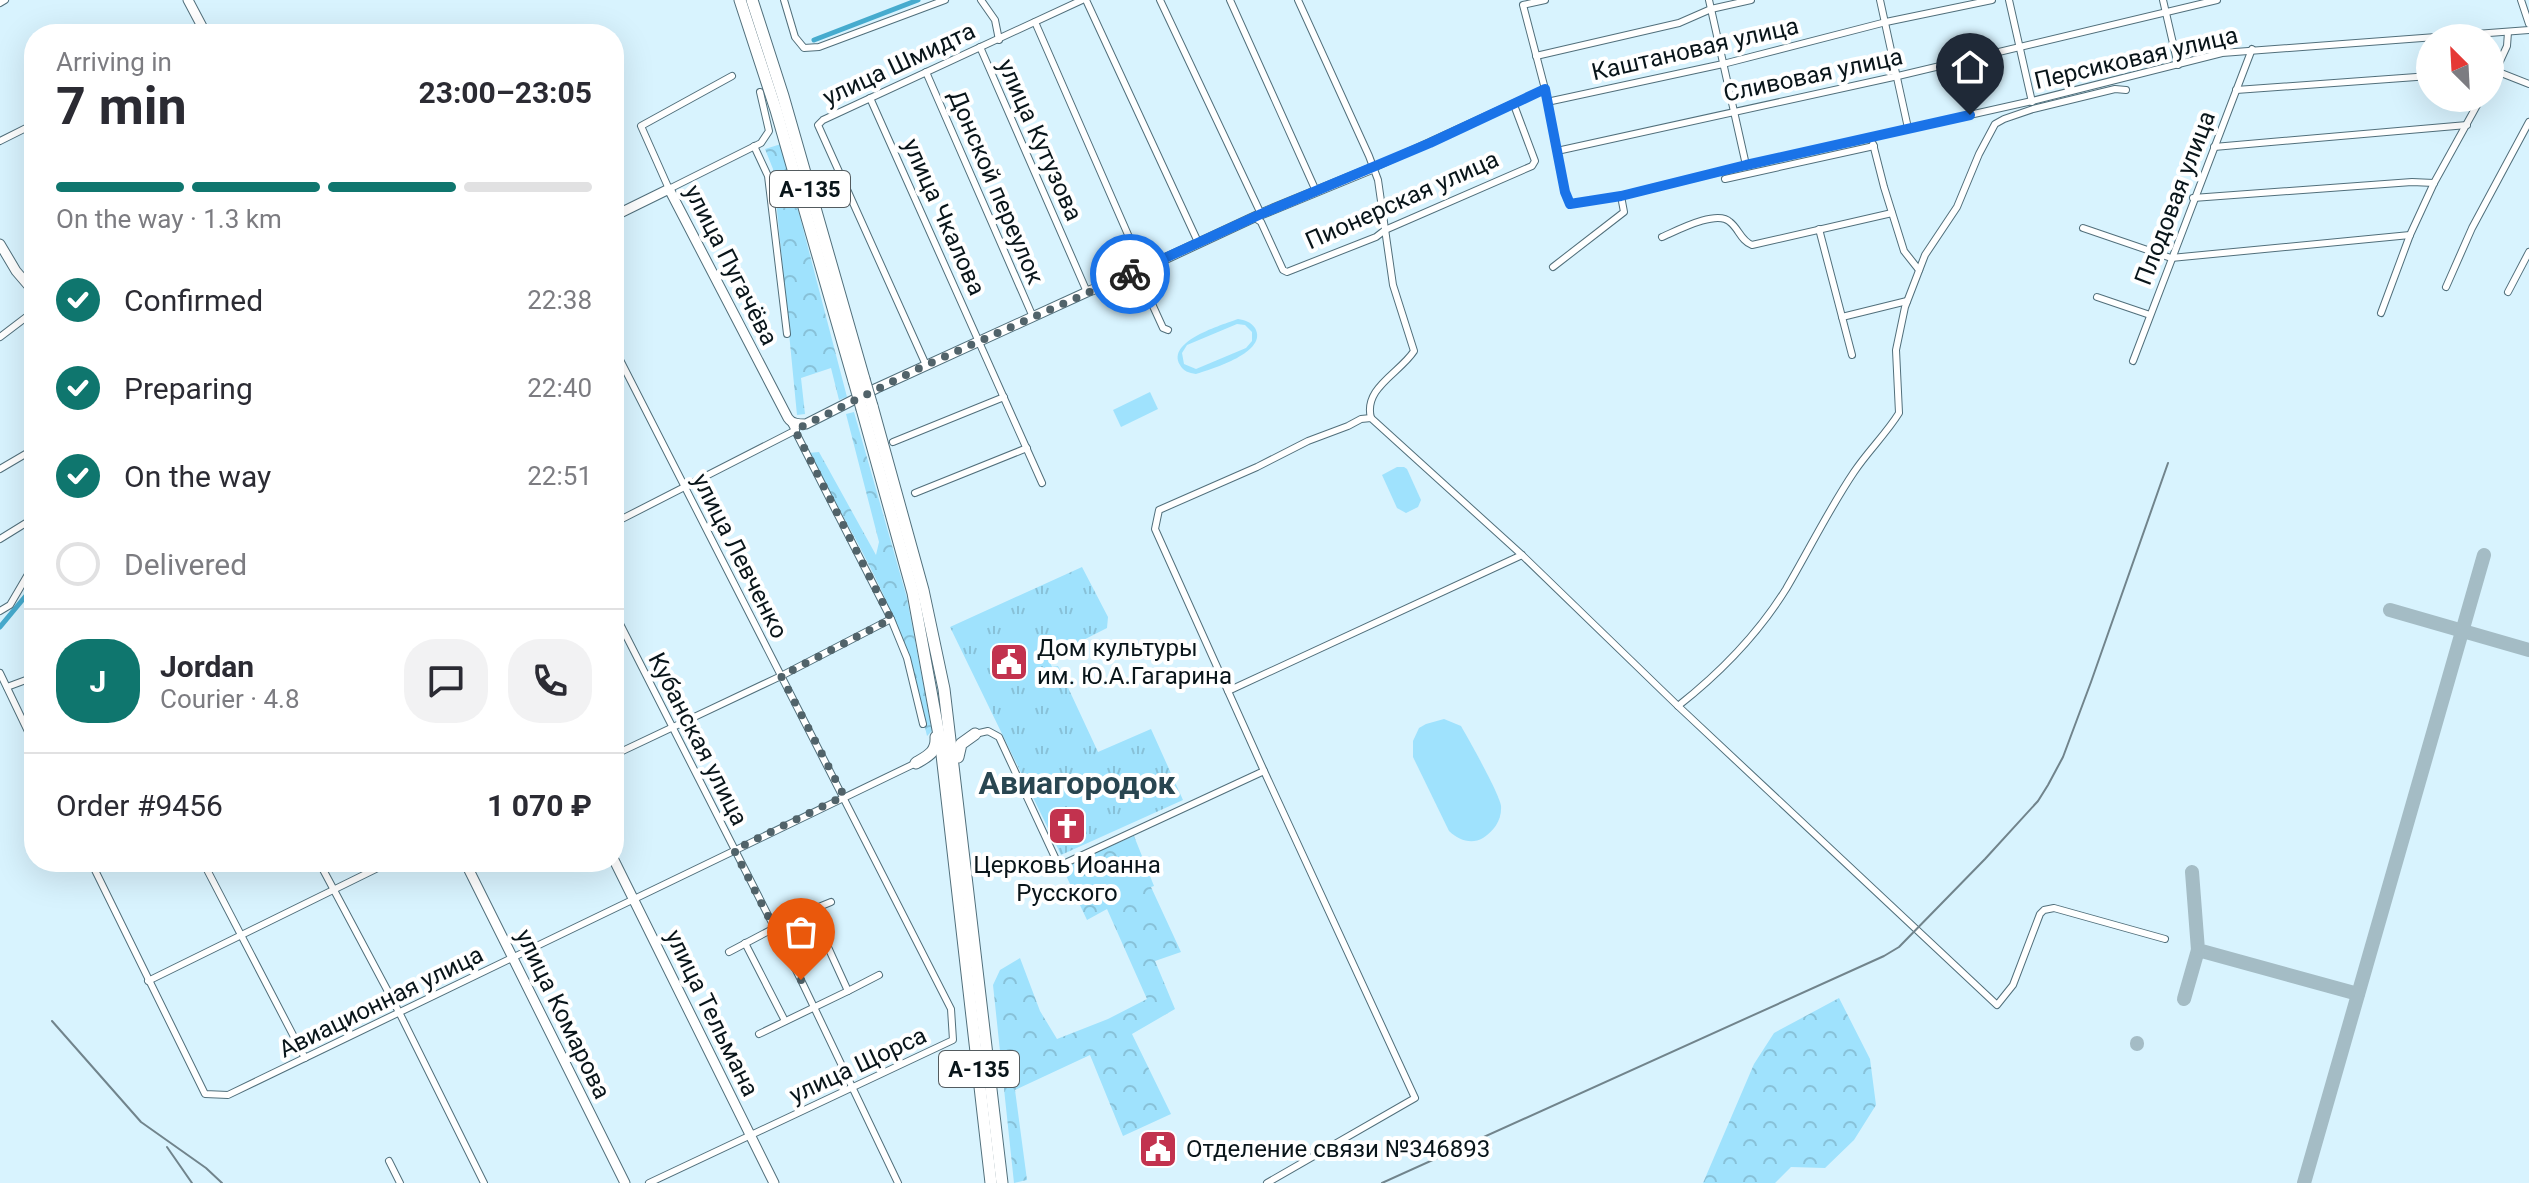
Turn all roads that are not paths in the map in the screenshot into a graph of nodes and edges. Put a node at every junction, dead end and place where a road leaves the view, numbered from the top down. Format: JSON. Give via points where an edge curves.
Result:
{"nodes":[{"id":1,"x":5,"y":0,"type":"edge"},
{"id":2,"x":188,"y":0,"type":"edge"},
{"id":3,"x":740,"y":0,"type":"edge"},
{"id":4,"x":752,"y":0,"type":"edge"},
{"id":5,"x":784,"y":0,"type":"edge"},
{"id":6,"x":945,"y":0,"type":"edge"},
{"id":7,"x":981,"y":0,"type":"edge"},
{"id":8,"x":1084,"y":0,"type":"edge"},
{"id":9,"x":1160,"y":0,"type":"edge"},
{"id":10,"x":1230,"y":0,"type":"edge"},
{"id":11,"x":1298,"y":0,"type":"edge"},
{"id":12,"x":1545,"y":0,"type":"edge"},
{"id":13,"x":1709,"y":0,"type":"edge"},
{"id":14,"x":1751,"y":0,"type":"edge"},
{"id":15,"x":1880,"y":0,"type":"edge"},
{"id":16,"x":1992,"y":0,"type":"edge"},
{"id":17,"x":2009,"y":0,"type":"edge"},
{"id":18,"x":2163,"y":0,"type":"edge"},
{"id":19,"x":2217,"y":0,"type":"edge"},
{"id":20,"x":2521,"y":0,"type":"edge"},
{"id":21,"x":0,"y":3,"type":"edge"},
{"id":22,"x":1711,"y":9,"type":"junction"},
{"id":23,"x":2166,"y":12,"type":"junction"},
{"id":24,"x":1035,"y":22,"type":"junction"},
{"id":25,"x":1886,"y":22,"type":"junction"},
{"id":26,"x":201,"y":24,"type":"edge"},
{"id":27,"x":2529,"y":27,"type":"edge"},
{"id":28,"x":2508,"y":32,"type":"junction"},
{"id":29,"x":999,"y":40,"type":"junction"},
{"id":30,"x":980,"y":47,"type":"junction"},
{"id":31,"x":2020,"y":47,"type":"junction"},
{"id":32,"x":2252,"y":49,"type":"junction"},
{"id":33,"x":2504,"y":51,"type":"edge"},
{"id":34,"x":1536,"y":56,"type":"junction"},
{"id":35,"x":1723,"y":64,"type":"junction"},
{"id":36,"x":2178,"y":65,"type":"junction"},
{"id":37,"x":926,"y":72,"type":"junction"},
{"id":38,"x":2504,"y":75,"type":"edge"},
{"id":39,"x":732,"y":76,"type":"dead end"},
{"id":40,"x":1898,"y":76,"type":"junction"},
{"id":41,"x":2416,"y":77,"type":"edge"},
{"id":42,"x":2529,"y":84,"type":"edge"},
{"id":43,"x":1545,"y":89,"type":"junction"},
{"id":44,"x":2126,"y":90,"type":"dead end"},
{"id":45,"x":2236,"y":90,"type":"junction"},
{"id":46,"x":760,"y":92,"type":"dead end"},
{"id":47,"x":870,"y":98,"type":"junction"},
{"id":48,"x":1547,"y":102,"type":"junction"},
{"id":49,"x":1514,"y":105,"type":"junction"},
{"id":50,"x":2032,"y":105,"type":"junction"},
{"id":51,"x":1734,"y":110,"type":"junction"},
{"id":52,"x":2474,"y":112,"type":"edge"},
{"id":53,"x":2529,"y":122,"type":"edge"},
{"id":54,"x":2467,"y":125,"type":"junction"},
{"id":55,"x":1908,"y":128,"type":"junction"},
{"id":56,"x":24,"y":129,"type":"edge"},
{"id":57,"x":1871,"y":136,"type":"junction"},
{"id":58,"x":0,"y":141,"type":"edge"},
{"id":59,"x":758,"y":144,"type":"junction"},
{"id":60,"x":1874,"y":146,"type":"junction"},
{"id":61,"x":2214,"y":147,"type":"junction"},
{"id":62,"x":1557,"y":151,"type":"junction"},
{"id":63,"x":1746,"y":165,"type":"junction"},
{"id":64,"x":1373,"y":168,"type":"junction"},
{"id":65,"x":1725,"y":179,"type":"dead end"},
{"id":66,"x":2434,"y":183,"type":"junction"},
{"id":67,"x":669,"y":189,"type":"junction"},
{"id":68,"x":1316,"y":191,"type":"junction"},
{"id":69,"x":1621,"y":196,"type":"junction"},
{"id":70,"x":2193,"y":198,"type":"junction"},
{"id":71,"x":624,"y":211,"type":"edge"},
{"id":72,"x":1892,"y":213,"type":"junction"},
{"id":73,"x":1258,"y":216,"type":"junction"},
{"id":74,"x":2083,"y":228,"type":"dead end"},
{"id":75,"x":1819,"y":229,"type":"junction"},
{"id":76,"x":1385,"y":230,"type":"junction"},
{"id":77,"x":2410,"y":235,"type":"junction"},
{"id":78,"x":1662,"y":237,"type":"dead end"},
{"id":79,"x":1198,"y":242,"type":"junction"},
{"id":80,"x":0,"y":244,"type":"edge"},
{"id":81,"x":2529,"y":252,"type":"edge"},
{"id":82,"x":2171,"y":258,"type":"junction"},
{"id":83,"x":10,"y":262,"type":"junction"},
{"id":84,"x":0,"y":267,"type":"edge"},
{"id":85,"x":1553,"y":267,"type":"dead end"},
{"id":86,"x":1140,"y":270,"type":"junction"},
{"id":87,"x":1919,"y":270,"type":"junction"},
{"id":88,"x":24,"y":280,"type":"edge"},
{"id":89,"x":2446,"y":287,"type":"dead end"},
{"id":90,"x":1087,"y":292,"type":"junction"},
{"id":91,"x":2508,"y":292,"type":"dead end"},
{"id":92,"x":2097,"y":297,"type":"dead end"},
{"id":93,"x":1907,"y":301,"type":"junction"},
{"id":94,"x":2381,"y":313,"type":"dead end"},
{"id":95,"x":2150,"y":315,"type":"junction"},
{"id":96,"x":1033,"y":317,"type":"junction"},
{"id":97,"x":1842,"y":317,"type":"junction"},
{"id":98,"x":24,"y":319,"type":"edge"},
{"id":99,"x":1168,"y":330,"type":"dead end"},
{"id":100,"x":787,"y":334,"type":"dead end"},
{"id":101,"x":0,"y":337,"type":"edge"},
{"id":102,"x":980,"y":340,"type":"junction"},
{"id":103,"x":1852,"y":355,"type":"dead end"},
{"id":104,"x":2133,"y":361,"type":"dead end"},
{"id":105,"x":926,"y":365,"type":"junction"},
{"id":106,"x":624,"y":368,"type":"edge"},
{"id":107,"x":859,"y":380,"type":"junction"},
{"id":108,"x":1004,"y":397,"type":"junction"},
{"id":109,"x":1371,"y":418,"type":"junction"},
{"id":110,"x":789,"y":420,"type":"junction"},
{"id":111,"x":806,"y":424,"type":"junction"},
{"id":112,"x":795,"y":430,"type":"junction"},
{"id":113,"x":893,"y":442,"type":"dead end"},
{"id":114,"x":1027,"y":448,"type":"junction"},
{"id":115,"x":24,"y":455,"type":"edge"},
{"id":116,"x":0,"y":469,"type":"edge"},
{"id":117,"x":1042,"y":483,"type":"dead end"},
{"id":118,"x":685,"y":487,"type":"junction"},
{"id":119,"x":915,"y":493,"type":"dead end"},
{"id":120,"x":624,"y":518,"type":"edge"},
{"id":121,"x":24,"y":524,"type":"edge"},
{"id":122,"x":0,"y":539,"type":"edge"},
{"id":123,"x":1522,"y":555,"type":"junction"},
{"id":124,"x":24,"y":581,"type":"edge"},
{"id":125,"x":918,"y":592,"type":"junction"},
{"id":126,"x":0,"y":611,"type":"edge"},
{"id":127,"x":891,"y":619,"type":"junction"},
{"id":128,"x":624,"y":632,"type":"edge"},
{"id":129,"x":0,"y":673,"type":"edge"},
{"id":130,"x":781,"y":676,"type":"junction"},
{"id":131,"x":24,"y":681,"type":"edge"},
{"id":132,"x":7,"y":687,"type":"junction"},
{"id":133,"x":944,"y":689,"type":"junction"},
{"id":134,"x":1228,"y":691,"type":"junction"},
{"id":135,"x":934,"y":703,"type":"junction"},
{"id":136,"x":1678,"y":706,"type":"junction"},
{"id":137,"x":24,"y":723,"type":"edge"},
{"id":138,"x":923,"y":724,"type":"dead end"},
{"id":139,"x":672,"y":726,"type":"junction"},
{"id":140,"x":975,"y":734,"type":"junction"},
{"id":141,"x":624,"y":750,"type":"edge"},
{"id":142,"x":916,"y":763,"type":"junction"},
{"id":143,"x":1264,"y":771,"type":"junction"},
{"id":144,"x":958,"y":792,"type":"junction"},
{"id":145,"x":844,"y":796,"type":"junction"},
{"id":146,"x":948,"y":804,"type":"junction"},
{"id":147,"x":734,"y":850,"type":"junction"},
{"id":148,"x":962,"y":869,"type":"junction"},
{"id":149,"x":96,"y":872,"type":"edge"},
{"id":150,"x":208,"y":872,"type":"edge"},
{"id":151,"x":324,"y":872,"type":"edge"},
{"id":152,"x":369,"y":872,"type":"edge"},
{"id":153,"x":470,"y":872,"type":"edge"},
{"id":154,"x":620,"y":872,"type":"edge"},
{"id":155,"x":333,"y":889,"type":"junction"},
{"id":156,"x":634,"y":900,"type":"junction"},
{"id":157,"x":831,"y":902,"type":"dead end"},
{"id":158,"x":811,"y":910,"type":"junction"},
{"id":159,"x":774,"y":928,"type":"junction"},
{"id":160,"x":240,"y":935,"type":"junction"},
{"id":161,"x":2165,"y":939,"type":"dead end"},
{"id":162,"x":745,"y":943,"type":"junction"},
{"id":163,"x":729,"y":952,"type":"dead end"},
{"id":164,"x":513,"y":958,"type":"junction"},
{"id":165,"x":879,"y":975,"type":"dead end"},
{"id":166,"x":148,"y":981,"type":"junction"},
{"id":167,"x":848,"y":991,"type":"junction"},
{"id":168,"x":814,"y":1008,"type":"junction"},
{"id":169,"x":400,"y":1014,"type":"junction"},
{"id":170,"x":785,"y":1021,"type":"junction"},
{"id":171,"x":759,"y":1034,"type":"dead end"},
{"id":172,"x":953,"y":1040,"type":"joint"},
{"id":173,"x":305,"y":1058,"type":"junction"},
{"id":174,"x":852,"y":1087,"type":"junction"},
{"id":175,"x":750,"y":1136,"type":"junction"},
{"id":176,"x":389,"y":1161,"type":"dead end"},
{"id":177,"x":400,"y":1183,"type":"edge"},
{"id":178,"x":484,"y":1183,"type":"edge"},
{"id":179,"x":625,"y":1183,"type":"edge"},
{"id":180,"x":649,"y":1183,"type":"edge"},
{"id":181,"x":774,"y":1183,"type":"edge"},
{"id":182,"x":898,"y":1183,"type":"edge"},
{"id":183,"x":991,"y":1183,"type":"edge"},
{"id":184,"x":1002,"y":1183,"type":"edge"},
{"id":185,"x":1267,"y":1183,"type":"edge"}],
"edges":[{"from":1,"to":21,"type":"street"},
{"from":2,"to":26,"type":"street"},
{"from":3,"to":107,"type":"highway","number":"А-135"},
{"from":4,"to":107,"type":"highway","number":"А-135"},
{"from":5,"to":6,"type":"street","name":"улица Шмидта","via":[[799,43],[810,49]]},
{"from":7,"to":29,"type":"street","name":"улица Шмидта","via":[[995,20]]},
{"from":8,"to":24,"type":"street","name":"улица Шмидта"},
{"from":8,"to":79,"type":"street"},
{"from":9,"to":73,"type":"street"},
{"from":10,"to":68,"type":"street"},
{"from":11,"to":64,"type":"street"},
{"from":12,"to":34,"type":"street","via":[[1523,5]]},
{"from":13,"to":22,"type":"street"},
{"from":14,"to":22,"type":"street"},
{"from":15,"to":25,"type":"street"},
{"from":16,"to":25,"type":"street","name":"Каштановая улица"},
{"from":17,"to":31,"type":"street"},
{"from":18,"to":23,"type":"street"},
{"from":19,"to":23,"type":"street","name":"Сливовая улица"},
{"from":20,"to":27,"type":"street"},
{"from":22,"to":34,"type":"street","via":[[1679,23]]},
{"from":22,"to":35,"type":"street"},
{"from":23,"to":31,"type":"street","name":"Сливовая улица"},
{"from":23,"to":36,"type":"street"},
{"from":24,"to":29,"type":"street","name":"улица Шмидта"},
{"from":24,"to":86,"type":"street"},
{"from":25,"to":35,"type":"street","name":"Каштановая улица"},
{"from":25,"to":40,"type":"street"},
{"from":27,"to":28,"type":"street","name":"Персиковая улица"},
{"from":28,"to":32,"type":"street","name":"Персиковая улица"},
{"from":28,"to":33,"type":"street"},
{"from":29,"to":30,"type":"street","name":"улица Шмидта"},
{"from":30,"to":37,"type":"street","name":"улица Шмидта"},
{"from":30,"to":90,"type":"street","name":"улица Кутузова"},
{"from":31,"to":40,"type":"street","name":"Сливовая улица"},
{"from":31,"to":50,"type":"street"},
{"from":32,"to":36,"type":"street","name":"Персиковая улица"},
{"from":32,"to":45,"type":"street","name":"Плодовая улица"},
{"from":34,"to":43,"type":"street"},
{"from":35,"to":48,"type":"street","name":"Каштановая улица"},
{"from":35,"to":51,"type":"street"},
{"from":36,"to":50,"type":"street","name":"Персиковая улица"},
{"from":37,"to":47,"type":"street","name":"улица Шмидта"},
{"from":37,"to":96,"type":"street","name":"Донской переулок"},
{"from":38,"to":42,"type":"street"},
{"from":39,"to":67,"type":"street","name":"улица Пугачёва","via":[[641,126]]},
{"from":40,"to":51,"type":"street","name":"Сливовая улица"},
{"from":40,"to":55,"type":"street"},
{"from":41,"to":45,"type":"street"},
{"from":43,"to":48,"type":"street"},
{"from":43,"to":49,"type":"street","name":"Пионерская улица"},
{"from":44,"to":50,"type":"street"},
{"from":45,"to":61,"type":"street","name":"Плодовая улица"},
{"from":46,"to":59,"type":"street","via":[[769,131]]},
{"from":47,"to":102,"type":"street","name":"улица Чкалова"},
{"from":47,"to":105,"type":"street","name":"улица Шмидта","via":[[823,120],[819,127]]},
{"from":48,"to":62,"type":"street"},
{"from":49,"to":64,"type":"street","name":"Пионерская улица"},
{"from":49,"to":76,"type":"street","name":"Пионерская улица","via":[[1535,161],[1532,166]]},
{"from":50,"to":55,"type":"street","name":"Персиковая улица"},
{"from":50,"to":87,"type":"street","via":[[1995,124],[1957,207]]},
{"from":51,"to":62,"type":"street","name":"Сливовая улица"},
{"from":51,"to":63,"type":"street"},
{"from":52,"to":54,"type":"street"},
{"from":53,"to":89,"type":"street"},
{"from":54,"to":61,"type":"street"},
{"from":54,"to":66,"type":"street"},
{"from":55,"to":57,"type":"street","name":"Персиковая улица"},
{"from":56,"to":58,"type":"street"},
{"from":57,"to":60,"type":"street"},
{"from":57,"to":63,"type":"street","name":"Персиковая улица"},
{"from":59,"to":67,"type":"street"},
{"from":59,"to":100,"type":"street","via":[[768,176]]},
{"from":60,"to":65,"type":"street"},
{"from":60,"to":72,"type":"street"},
{"from":61,"to":70,"type":"street","name":"Плодовая улица"},
{"from":62,"to":69,"type":"street","name":"Персиковая улица","via":[[1570,204]]},
{"from":63,"to":69,"type":"street","name":"Персиковая улица"},
{"from":64,"to":68,"type":"street","name":"Пионерская улица"},
{"from":64,"to":76,"type":"street"},
{"from":66,"to":70,"type":"street"},
{"from":66,"to":77,"type":"street"},
{"from":67,"to":71,"type":"street"},
{"from":67,"to":110,"type":"street","name":"улица Пугачёва"},
{"from":68,"to":73,"type":"street","name":"Пионерская улица"},
{"from":69,"to":85,"type":"street","via":[[1624,212]]},
{"from":70,"to":82,"type":"street","name":"Плодовая улица"},
{"from":72,"to":75,"type":"street"},
{"from":72,"to":87,"type":"street","via":[[1904,251]]},
{"from":73,"to":76,"type":"street","name":"Пионерская улица","via":[[1287,272]]},
{"from":73,"to":79,"type":"street","name":"Пионерская улица"},
{"from":74,"to":82,"type":"street"},
{"from":75,"to":78,"type":"street","via":[[1752,245],[1724,218]]},
{"from":75,"to":97,"type":"street"},
{"from":76,"to":109,"type":"street","via":[[1393,285],[1414,351],[1372,398]]},
{"from":77,"to":82,"type":"street"},
{"from":77,"to":94,"type":"street"},
{"from":79,"to":86,"type":"street","name":"Пионерская улица"},
{"from":80,"to":83,"type":"street"},
{"from":81,"to":91,"type":"street"},
{"from":82,"to":95,"type":"street","name":"Плодовая улица"},
{"from":83,"to":84,"type":"street"},
{"from":83,"to":88,"type":"street"},
{"from":86,"to":90,"type":"street","name":"Пионерская улица"},
{"from":86,"to":99,"type":"street"},
{"from":87,"to":93,"type":"street"},
{"from":90,"to":96,"type":"street","name":"Пионерская улица"},
{"from":92,"to":95,"type":"street"},
{"from":93,"to":97,"type":"street"},
{"from":93,"to":136,"type":"street","via":[[1896,350],[1899,413],[1854,472],[1757,629]]},
{"from":95,"to":104,"type":"street","name":"Плодовая улица"},
{"from":96,"to":102,"type":"street","name":"Пионерская улица"},
{"from":97,"to":103,"type":"street"},
{"from":98,"to":101,"type":"street"},
{"from":102,"to":105,"type":"street","name":"Пионерская улица"},
{"from":102,"to":108,"type":"street","name":"улица Чкалова"},
{"from":105,"to":111,"type":"street","name":"Пионерская улица"},
{"from":106,"to":118,"type":"street","name":"улица Левченко"},
{"from":107,"to":125,"type":"highway","number":"А-135","bridge":true},
{"from":108,"to":113,"type":"street"},
{"from":108,"to":114,"type":"street","name":"улица Чкалова"},
{"from":109,"to":123,"type":"street"},
{"from":109,"to":134,"type":"street","via":[[1159,510],[1155,529]]},
{"from":110,"to":111,"type":"street"},
{"from":110,"to":112,"type":"street","name":"улица Пугачёва"},
{"from":111,"to":112,"type":"street","name":"Пионерская улица"},
{"from":112,"to":118,"type":"street","name":"Пионерская улица"},
{"from":112,"to":127,"type":"street","name":"улица Пугачёва"},
{"from":114,"to":117,"type":"street","name":"улица Чкалова"},
{"from":114,"to":119,"type":"street"},
{"from":115,"to":116,"type":"street"},
{"from":118,"to":120,"type":"street","name":"Пионерская улица"},
{"from":118,"to":130,"type":"street","name":"улица Левченко"},
{"from":121,"to":122,"type":"street"},
{"from":123,"to":134,"type":"street"},
{"from":123,"to":136,"type":"street"},
{"from":124,"to":126,"type":"street","via":[[10,605]]},
{"from":125,"to":133,"type":"highway","number":"А-135"},
{"from":125,"to":135,"type":"highway","number":"А-135"},
{"from":127,"to":130,"type":"street"},
{"from":127,"to":138,"type":"street","name":"улица Пугачёва"},
{"from":128,"to":139,"type":"street","name":"Кубанская улица"},
{"from":129,"to":132,"type":"street"},
{"from":130,"to":139,"type":"street"},
{"from":130,"to":145,"type":"street","name":"улица Левченко"},
{"from":131,"to":132,"type":"street"},
{"from":132,"to":137,"type":"street"},
{"from":133,"to":140,"type":"highway","via":[[956,731]]},
{"from":133,"to":144,"type":"highway","number":"А-135"},
{"from":134,"to":143,"type":"street"},
{"from":135,"to":142,"type":"highway","via":[[936,745]]},
{"from":135,"to":146,"type":"highway","number":"А-135"},
{"from":136,"to":161,"type":"street","via":[[1997,1005],[2013,985],[2044,910],[2054,908]]},
{"from":139,"to":141,"type":"street"},
{"from":139,"to":147,"type":"street","name":"Кубанская улица"},
{"from":140,"to":143,"type":"street","via":[[988,731],[999,737],[1059,866]]},
{"from":140,"to":144,"type":"highway","via":[[958,749]]},
{"from":142,"to":145,"type":"street","name":"Авиационная улица"},
{"from":142,"to":146,"type":"highway","via":[[936,767]]},
{"from":143,"to":185,"type":"street","via":[[1415,1098]]},
{"from":144,"to":148,"type":"highway","number":"А-135"},
{"from":145,"to":147,"type":"street","name":"Авиационная улица"},
{"from":145,"to":172,"type":"street","name":"улица Левченко","via":[[951,1009]]},
{"from":146,"to":148,"type":"highway","number":"А-135"},
{"from":147,"to":156,"type":"street","name":"Авиационная улица"},
{"from":147,"to":159,"type":"street","name":"Кубанская улица"},
{"from":148,"to":183,"type":"highway","number":"А-135"},
{"from":148,"to":184,"type":"highway","number":"А-135"},
{"from":149,"to":166,"type":"street"},
{"from":150,"to":160,"type":"street"},
{"from":151,"to":155,"type":"street"},
{"from":152,"to":155,"type":"street"},
{"from":153,"to":164,"type":"street","name":"улица Комарова"},
{"from":154,"to":156,"type":"street","name":"улица Тельмана"},
{"from":155,"to":160,"type":"street"},
{"from":155,"to":169,"type":"street"},
{"from":156,"to":164,"type":"street","name":"Авиационная улица"},
{"from":156,"to":175,"type":"street","name":"улица Тельмана"},
{"from":157,"to":158,"type":"street"},
{"from":158,"to":159,"type":"street"},
{"from":158,"to":167,"type":"street"},
{"from":159,"to":162,"type":"street"},
{"from":159,"to":168,"type":"street","name":"Кубанская улица"},
{"from":160,"to":166,"type":"street"},
{"from":160,"to":173,"type":"street"},
{"from":162,"to":163,"type":"street"},
{"from":162,"to":170,"type":"street"},
{"from":164,"to":169,"type":"street","name":"Авиационная улица"},
{"from":164,"to":179,"type":"street","name":"улица Комарова"},
{"from":165,"to":167,"type":"street"},
{"from":166,"to":173,"type":"street","name":"Авиационная улица","via":[[205,1094],[228,1095]]},
{"from":167,"to":168,"type":"street"},
{"from":168,"to":170,"type":"street"},
{"from":168,"to":174,"type":"street","name":"Кубанская улица"},
{"from":169,"to":173,"type":"street","name":"Авиационная улица"},
{"from":169,"to":178,"type":"street"},
{"from":170,"to":171,"type":"street"},
{"from":172,"to":174,"type":"street","name":"улица Щорса"},
{"from":174,"to":175,"type":"street","name":"улица Щорса"},
{"from":174,"to":182,"type":"street","name":"Кубанская улица"},
{"from":175,"to":180,"type":"street","name":"улица Щорса"},
{"from":175,"to":181,"type":"street","name":"улица Тельмана"},
{"from":176,"to":177,"type":"street"}]}
